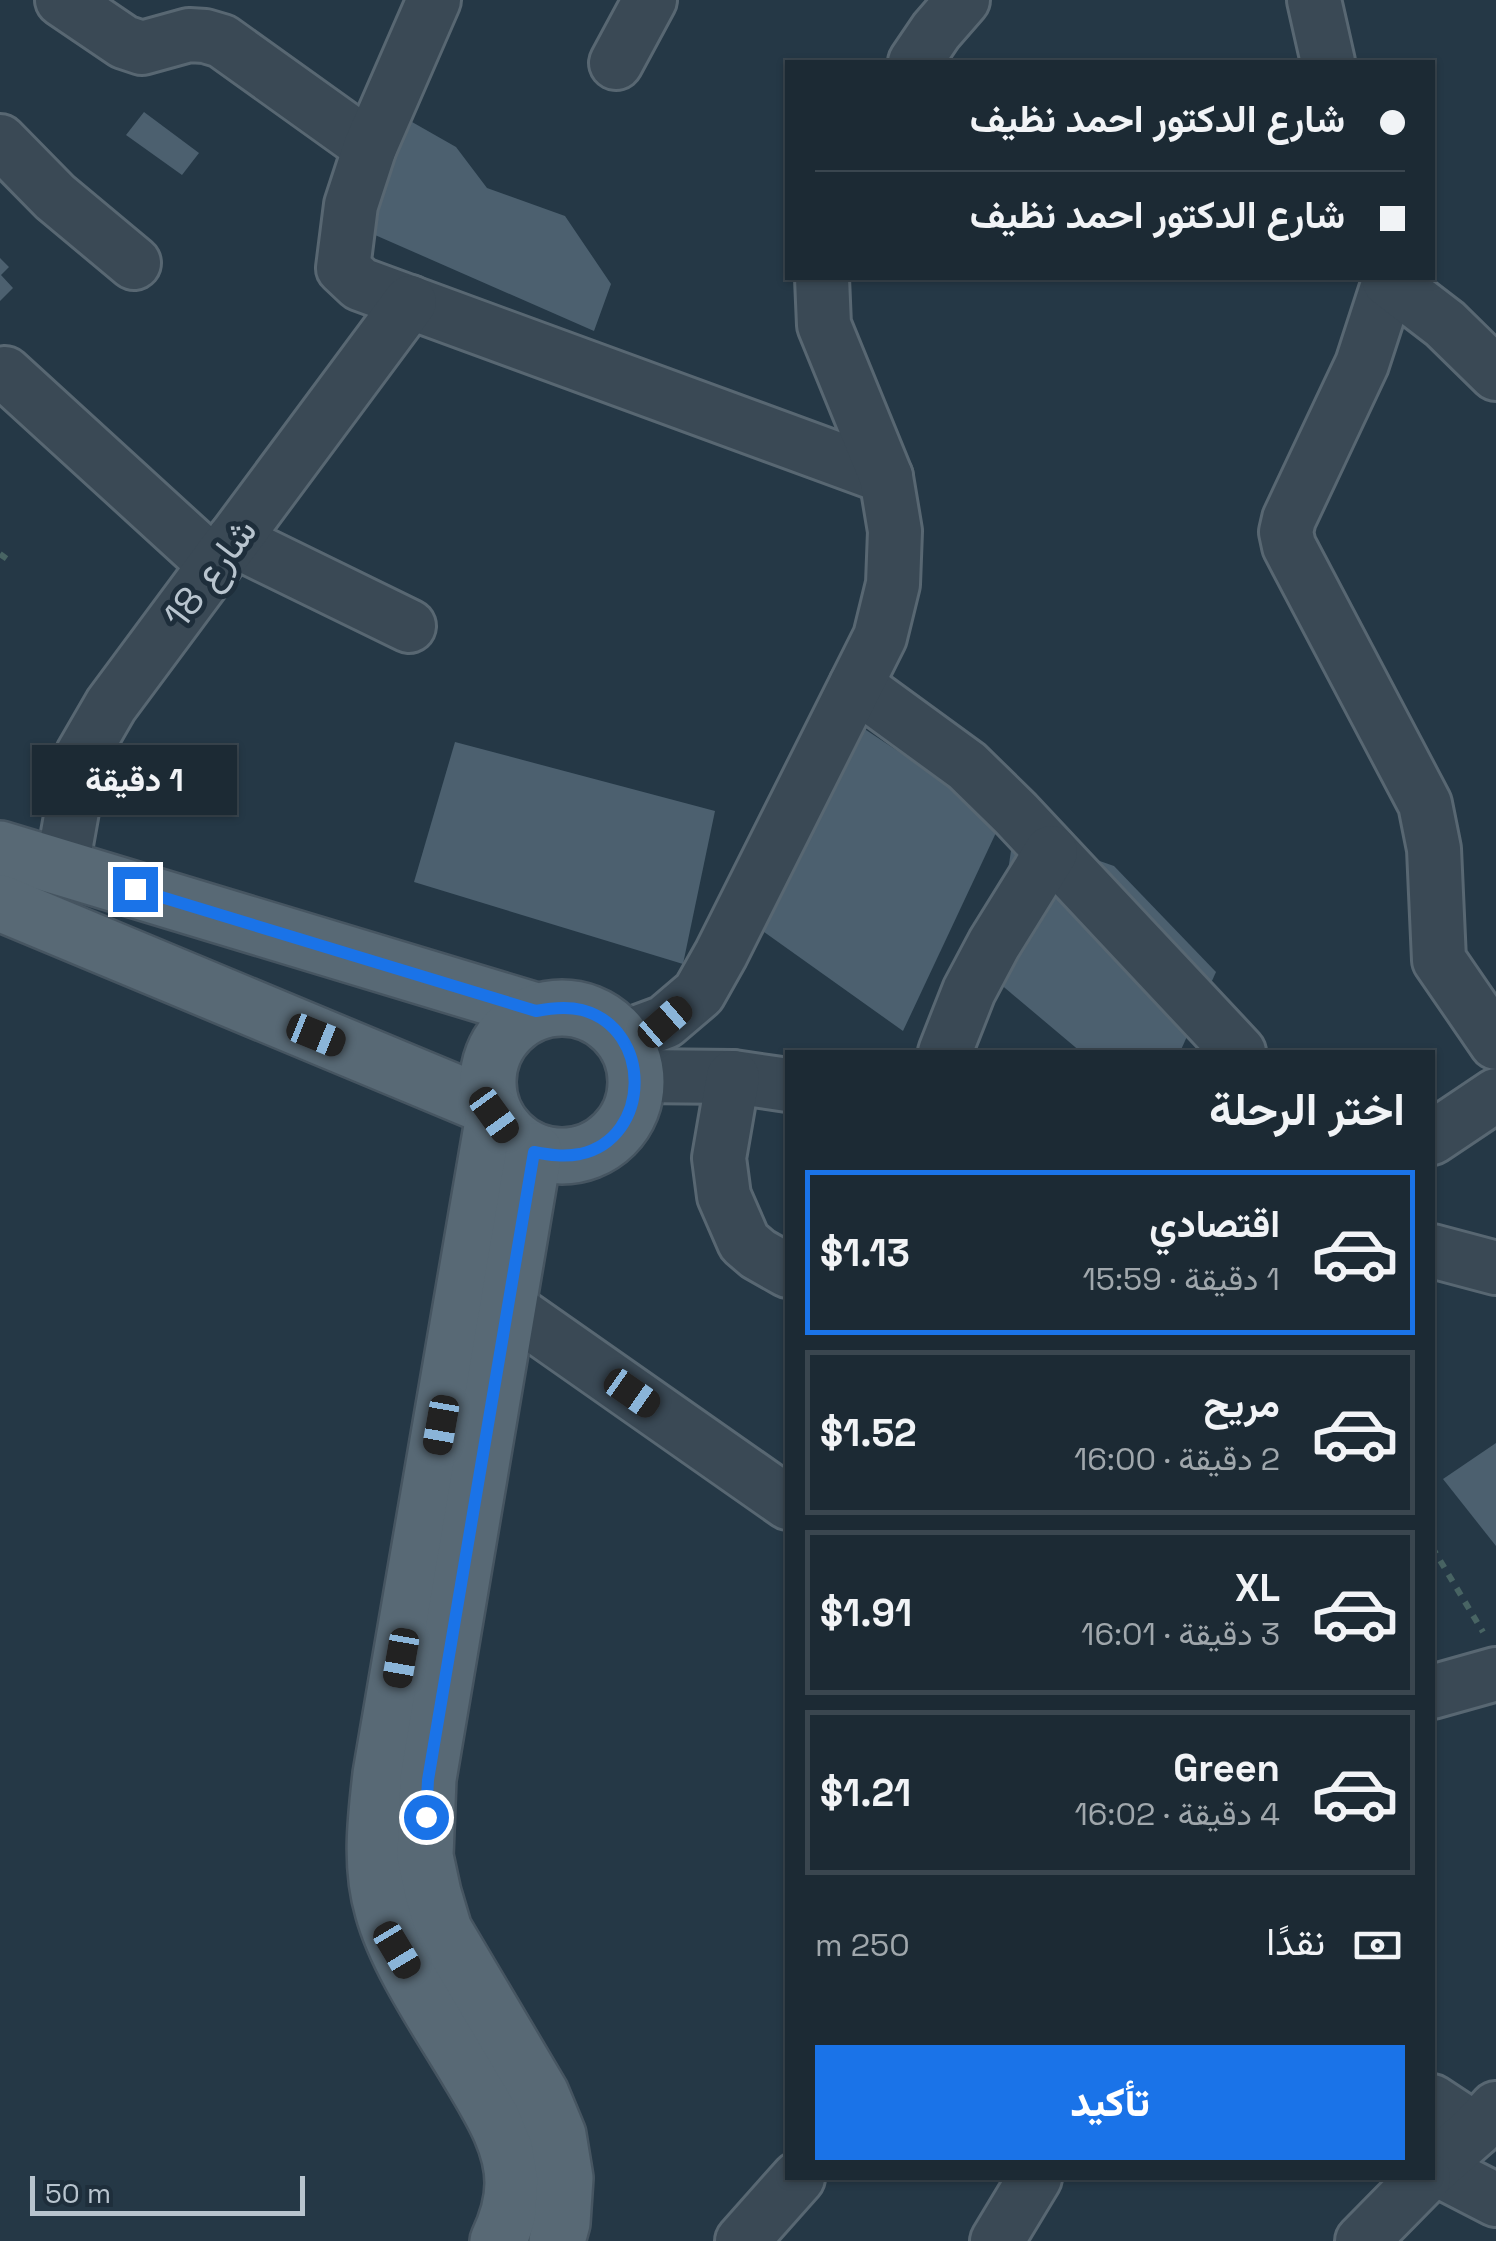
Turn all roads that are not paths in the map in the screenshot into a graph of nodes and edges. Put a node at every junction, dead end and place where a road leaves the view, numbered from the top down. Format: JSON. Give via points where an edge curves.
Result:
{"nodes":[{"id":1,"x":62,"y":0,"type":"edge"},
{"id":2,"x":434,"y":0,"type":"edge"},
{"id":3,"x":650,"y":0,"type":"edge"},
{"id":4,"x":963,"y":0,"type":"edge"},
{"id":5,"x":1314,"y":0,"type":"edge"},
{"id":6,"x":916,"y":60,"type":"edge"},
{"id":7,"x":1328,"y":60,"type":"edge"},
{"id":8,"x":616,"y":64,"type":"dead end"},
{"id":9,"x":0,"y":142,"type":"edge"},
{"id":10,"x":370,"y":147,"type":"junction"},
{"id":11,"x":134,"y":263,"type":"dead end"},
{"id":12,"x":822,"y":280,"type":"edge"},
{"id":13,"x":1388,"y":280,"type":"edge"},
{"id":14,"x":1389,"y":280,"type":"edge"},
{"id":15,"x":410,"y":302,"type":"junction"},
{"id":16,"x":5,"y":373,"type":"dead end"},
{"id":17,"x":1496,"y":374,"type":"edge"},
{"id":18,"x":886,"y":477,"type":"junction"},
{"id":19,"x":224,"y":553,"type":"junction"},
{"id":20,"x":410,"y":626,"type":"dead end"},
{"id":21,"x":856,"y":685,"type":"junction"},
{"id":22,"x":0,"y":849,"type":"edge"},
{"id":23,"x":1051,"y":852,"type":"junction"},
{"id":24,"x":62,"y":867,"type":"junction"},
{"id":25,"x":0,"y":903,"type":"edge"},
{"id":26,"x":536,"y":1011,"type":"junction"},
{"id":27,"x":1496,"y":1043,"type":"edge"},
{"id":28,"x":945,"y":1050,"type":"edge"},
{"id":29,"x":1237,"y":1050,"type":"edge"},
{"id":30,"x":630,"y":1057,"type":"junction"},
{"id":31,"x":733,"y":1077,"type":"junction"},
{"id":32,"x":785,"y":1085,"type":"edge"},
{"id":33,"x":1496,"y":1095,"type":"edge"},
{"id":34,"x":493,"y":1112,"type":"junction"},
{"id":35,"x":1435,"y":1136,"type":"edge"},
{"id":36,"x":534,"y":1152,"type":"junction"},
{"id":37,"x":1435,"y":1252,"type":"edge"},
{"id":38,"x":1496,"y":1268,"type":"edge"},
{"id":39,"x":785,"y":1269,"type":"edge"},
{"id":40,"x":506,"y":1306,"type":"junction"},
{"id":41,"x":785,"y":1501,"type":"edge"},
{"id":42,"x":1491,"y":1657,"type":"edge"},
{"id":43,"x":1435,"y":1690,"type":"edge"},
{"id":44,"x":1435,"y":2103,"type":"edge"},
{"id":45,"x":1486,"y":2119,"type":"edge"},
{"id":46,"x":1435,"y":2167,"type":"edge"},
{"id":47,"x":1435,"y":2170,"type":"edge"},
{"id":48,"x":796,"y":2180,"type":"edge"},
{"id":49,"x":1033,"y":2180,"type":"edge"},
{"id":50,"x":1422,"y":2180,"type":"edge"},
{"id":51,"x":1496,"y":2200,"type":"edge"},
{"id":52,"x":498,"y":2241,"type":"edge"},
{"id":53,"x":557,"y":2241,"type":"edge"},
{"id":54,"x":742,"y":2241,"type":"edge"},
{"id":55,"x":996,"y":2241,"type":"edge"},
{"id":56,"x":1362,"y":2241,"type":"edge"}],
"edges":[{"from":1,"to":10,"type":"street","via":[[142,48],[189,35],[222,41]]},
{"from":2,"to":10,"type":"street"},
{"from":3,"to":8,"type":"street"},
{"from":4,"to":6,"type":"street"},
{"from":5,"to":7,"type":"street"},
{"from":9,"to":11,"type":"street"},
{"from":10,"to":15,"type":"street","via":[[351,205],[343,268],[360,284]]},
{"from":12,"to":18,"type":"street","via":[[824,325]]},
{"from":13,"to":27,"type":"street","via":[[1362,364],[1286,532],[1426,804],[1439,960]]},
{"from":14,"to":17,"type":"street"},
{"from":15,"to":18,"type":"street"},
{"from":15,"to":19,"type":"street","name":"شارع 18"},
{"from":16,"to":19,"type":"street"},
{"from":18,"to":21,"type":"street","via":[[895,531],[893,584],[880,637]]},
{"from":19,"to":20,"type":"street"},
{"from":19,"to":24,"type":"street","name":"شارع 18","via":[[82,755]]},
{"from":21,"to":23,"type":"street","via":[[968,766]]},
{"from":21,"to":30,"type":"street","via":[[699,993]]},
{"from":22,"to":24,"type":"main road"},
{"from":23,"to":28,"type":"street","via":[[994,944]]},
{"from":23,"to":29,"type":"street"},
{"from":24,"to":26,"type":"main road"},
{"from":25,"to":34,"type":"main road"},
{"from":26,"to":30,"type":"main road","via":[[584,1010],[606,1021]]},
{"from":26,"to":34,"type":"main road","via":[[511,1027],[493,1051],[487,1080]]},
{"from":30,"to":31,"type":"street"},
{"from":30,"to":36,"type":"main road","via":[[634,1102],[606,1142],[583,1153]]},
{"from":31,"to":32,"type":"street"},
{"from":31,"to":39,"type":"street","via":[[718,1158],[724,1196],[744,1242]]},
{"from":33,"to":35,"type":"street"},
{"from":34,"to":36,"type":"main road","via":[[510,1137]]},
{"from":34,"to":52,"type":"main road","via":[[381,1774],[376,1863],[397,1950],[506,2144],[513,2181],[509,2218]]},
{"from":36,"to":40,"type":"main road"},
{"from":37,"to":38,"type":"street"},
{"from":40,"to":41,"type":"street"},
{"from":40,"to":53,"type":"main road","via":[[428,1780],[426,1856],[444,1930],[541,2094],[558,2135],[565,2178]]},
{"from":42,"to":43,"type":"street"},
{"from":44,"to":45,"type":"street"},
{"from":45,"to":46,"type":"street"},
{"from":47,"to":51,"type":"street"},
{"from":48,"to":54,"type":"street"},
{"from":49,"to":55,"type":"street"},
{"from":50,"to":56,"type":"street"}]}
